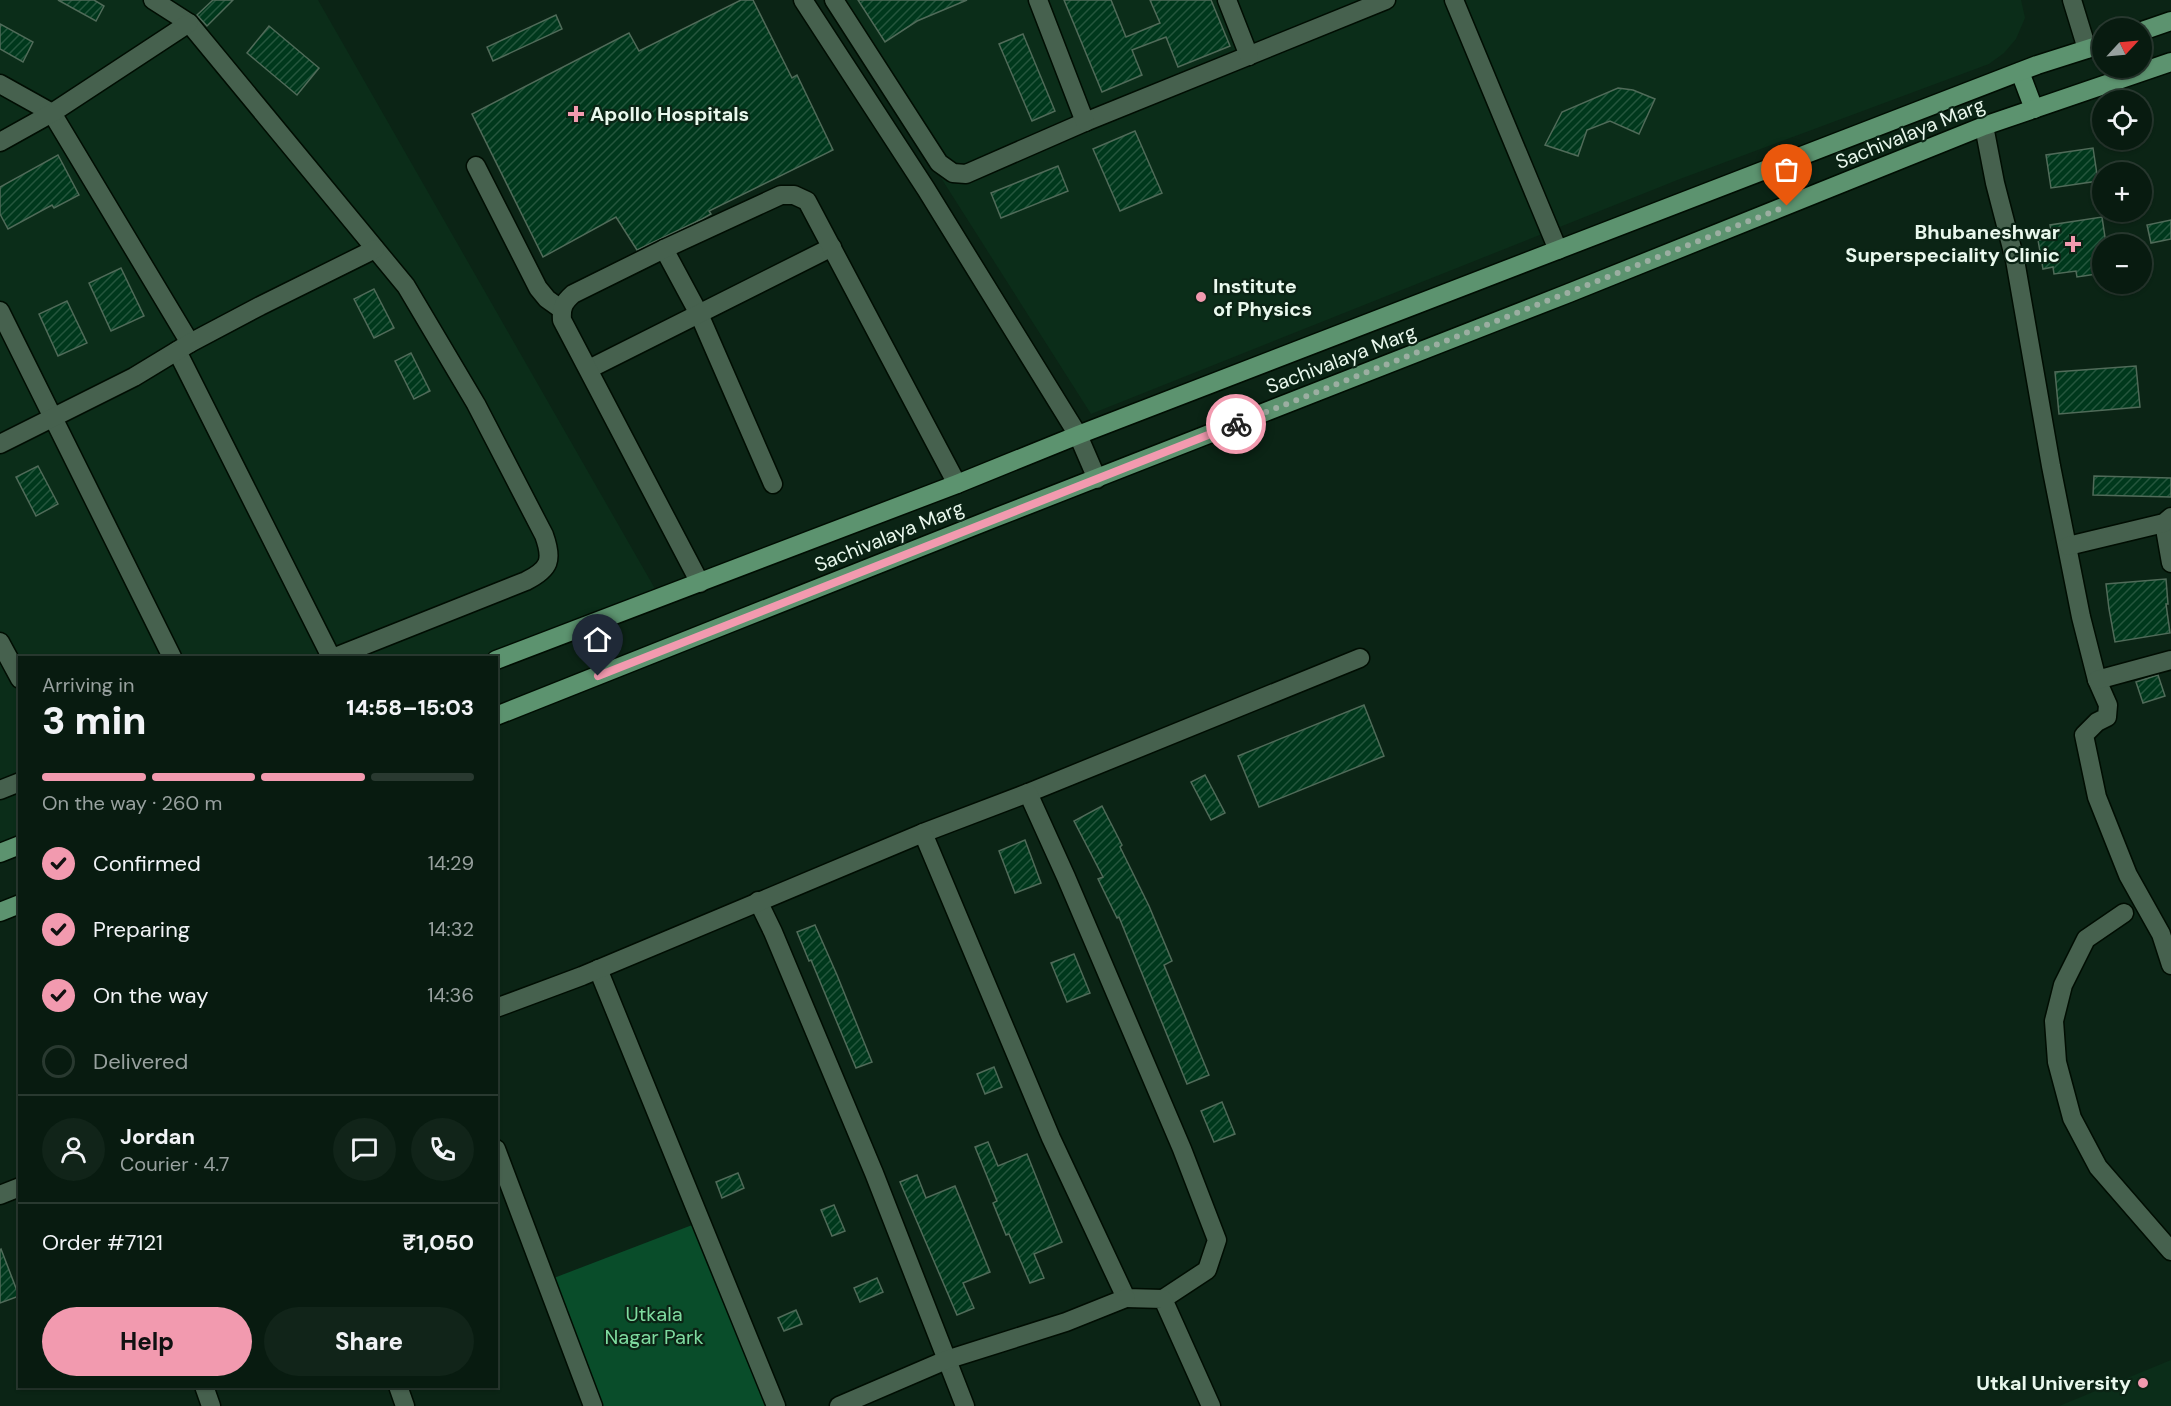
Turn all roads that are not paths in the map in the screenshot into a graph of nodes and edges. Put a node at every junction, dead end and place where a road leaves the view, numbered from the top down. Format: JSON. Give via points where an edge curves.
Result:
{"nodes":[{"id":1,"x":153,"y":0,"type":"edge"},
{"id":2,"x":803,"y":0,"type":"edge"},
{"id":3,"x":834,"y":0,"type":"edge"},
{"id":4,"x":1038,"y":0,"type":"edge"},
{"id":5,"x":1227,"y":0,"type":"edge"},
{"id":6,"x":1386,"y":0,"type":"edge"},
{"id":7,"x":1454,"y":0,"type":"edge"},
{"id":8,"x":2072,"y":0,"type":"edge"},
{"id":9,"x":2171,"y":21,"type":"edge"},
{"id":10,"x":189,"y":23,"type":"junction"},
{"id":11,"x":2152,"y":28,"type":"edge"},
{"id":12,"x":2092,"y":40,"type":"edge"},
{"id":13,"x":2092,"y":47,"type":"edge"},
{"id":14,"x":1249,"y":56,"type":"junction"},
{"id":15,"x":2171,"y":62,"type":"edge"},
{"id":16,"x":2020,"y":72,"type":"junction"},
{"id":17,"x":0,"y":84,"type":"edge"},
{"id":18,"x":2034,"y":109,"type":"junction"},
{"id":19,"x":51,"y":113,"type":"junction"},
{"id":20,"x":1086,"y":123,"type":"junction"},
{"id":21,"x":1984,"y":126,"type":"junction"},
{"id":22,"x":0,"y":142,"type":"edge"},
{"id":23,"x":476,"y":166,"type":"dead end"},
{"id":24,"x":832,"y":247,"type":"junction"},
{"id":25,"x":375,"y":249,"type":"junction"},
{"id":26,"x":664,"y":249,"type":"junction"},
{"id":27,"x":1558,"y":250,"type":"junction"},
{"id":28,"x":561,"y":309,"type":"junction"},
{"id":29,"x":0,"y":311,"type":"edge"},
{"id":30,"x":699,"y":314,"type":"junction"},
{"id":31,"x":183,"y":347,"type":"junction"},
{"id":32,"x":590,"y":369,"type":"junction"},
{"id":33,"x":53,"y":417,"type":"junction"},
{"id":34,"x":1078,"y":435,"type":"junction"},
{"id":35,"x":0,"y":444,"type":"edge"},
{"id":36,"x":1097,"y":478,"type":"junction"},
{"id":37,"x":773,"y":484,"type":"dead end"},
{"id":38,"x":957,"y":484,"type":"junction"},
{"id":39,"x":2167,"y":520,"type":"edge"},
{"id":40,"x":2068,"y":546,"type":"junction"},
{"id":41,"x":2171,"y":563,"type":"edge"},
{"id":42,"x":700,"y":583,"type":"junction"},
{"id":43,"x":0,"y":642,"type":"edge"},
{"id":44,"x":172,"y":656,"type":"edge"},
{"id":45,"x":333,"y":656,"type":"edge"},
{"id":46,"x":336,"y":656,"type":"edge"},
{"id":47,"x":1360,"y":658,"type":"dead end"},
{"id":48,"x":498,"y":659,"type":"edge"},
{"id":49,"x":2171,"y":660,"type":"edge"},
{"id":50,"x":18,"y":675,"type":"edge"},
{"id":51,"x":2097,"y":680,"type":"junction"},
{"id":52,"x":498,"y":715,"type":"edge"},
{"id":53,"x":18,"y":783,"type":"edge"},
{"id":54,"x":0,"y":790,"type":"edge"},
{"id":55,"x":1028,"y":793,"type":"junction"},
{"id":56,"x":923,"y":833,"type":"junction"},
{"id":57,"x":18,"y":846,"type":"edge"},
{"id":58,"x":0,"y":853,"type":"edge"},
{"id":59,"x":758,"y":901,"type":"junction"},
{"id":60,"x":18,"y":905,"type":"edge"},
{"id":61,"x":0,"y":912,"type":"edge"},
{"id":62,"x":2124,"y":913,"type":"dead end"},
{"id":63,"x":2171,"y":965,"type":"edge"},
{"id":64,"x":598,"y":969,"type":"junction"},
{"id":65,"x":498,"y":1007,"type":"edge"},
{"id":66,"x":498,"y":1154,"type":"edge"},
{"id":67,"x":18,"y":1188,"type":"edge"},
{"id":68,"x":0,"y":1195,"type":"edge"},
{"id":69,"x":2171,"y":1251,"type":"edge"},
{"id":70,"x":1126,"y":1298,"type":"junction"},
{"id":71,"x":1163,"y":1299,"type":"junction"},
{"id":72,"x":946,"y":1360,"type":"junction"},
{"id":73,"x":205,"y":1388,"type":"edge"},
{"id":74,"x":399,"y":1388,"type":"edge"},
{"id":75,"x":211,"y":1406,"type":"edge"},
{"id":76,"x":405,"y":1406,"type":"edge"},
{"id":77,"x":593,"y":1406,"type":"edge"},
{"id":78,"x":776,"y":1406,"type":"edge"},
{"id":79,"x":840,"y":1406,"type":"edge"},
{"id":80,"x":965,"y":1406,"type":"edge"},
{"id":81,"x":1211,"y":1406,"type":"edge"}],
"edges":[{"from":1,"to":10,"type":"street"},
{"from":2,"to":34,"type":"street"},
{"from":3,"to":20,"type":"street","via":[[928,148],[953,173],[966,174]]},
{"from":4,"to":20,"type":"street"},
{"from":5,"to":14,"type":"street"},
{"from":6,"to":14,"type":"street"},
{"from":7,"to":27,"type":"street"},
{"from":8,"to":12,"type":"street"},
{"from":9,"to":11,"type":"main road"},
{"from":10,"to":19,"type":"street"},
{"from":10,"to":25,"type":"street"},
{"from":13,"to":16,"type":"main road"},
{"from":14,"to":20,"type":"street"},
{"from":15,"to":18,"type":"main road","name":"Sachivalaya Marg"},
{"from":16,"to":18,"type":"main road"},
{"from":16,"to":27,"type":"main road"},
{"from":17,"to":19,"type":"street"},
{"from":18,"to":21,"type":"main road","name":"Sachivalaya Marg"},
{"from":19,"to":22,"type":"street"},
{"from":19,"to":31,"type":"street"},
{"from":21,"to":36,"type":"main road","name":"Sachivalaya Marg"},
{"from":21,"to":40,"type":"street","via":[[2015,260]]},
{"from":23,"to":28,"type":"street","via":[[538,288]]},
{"from":24,"to":26,"type":"street","via":[[807,201],[782,195]]},
{"from":24,"to":30,"type":"street"},
{"from":24,"to":38,"type":"street"},
{"from":25,"to":31,"type":"street"},
{"from":25,"to":46,"type":"street","via":[[406,286],[476,404],[544,535],[549,560],[546,569],[526,581]]},
{"from":26,"to":28,"type":"street","via":[[573,294]]},
{"from":26,"to":30,"type":"street"},
{"from":27,"to":34,"type":"main road"},
{"from":28,"to":32,"type":"street","via":[[562,320]]},
{"from":29,"to":33,"type":"street"},
{"from":30,"to":32,"type":"street"},
{"from":30,"to":37,"type":"street"},
{"from":31,"to":33,"type":"street","via":[[134,377]]},
{"from":31,"to":45,"type":"street"},
{"from":32,"to":42,"type":"street"},
{"from":33,"to":35,"type":"street"},
{"from":33,"to":44,"type":"street"},
{"from":34,"to":36,"type":"street"},
{"from":34,"to":38,"type":"main road"},
{"from":36,"to":52,"type":"main road","name":"Sachivalaya Marg"},
{"from":38,"to":42,"type":"main road"},
{"from":39,"to":40,"type":"street"},
{"from":39,"to":41,"type":"street"},
{"from":40,"to":51,"type":"street"},
{"from":42,"to":48,"type":"main road"},
{"from":43,"to":50,"type":"street"},
{"from":47,"to":55,"type":"street"},
{"from":49,"to":51,"type":"street"},
{"from":51,"to":63,"type":"street","via":[[2108,705],[2107,717],[2084,735],[2097,797],[2128,875],[2161,934]]},
{"from":53,"to":54,"type":"street"},
{"from":55,"to":56,"type":"street"},
{"from":55,"to":71,"type":"street","via":[[1182,1149],[1217,1240],[1208,1270]]},
{"from":56,"to":59,"type":"street"},
{"from":56,"to":70,"type":"street","via":[[1051,1138]]},
{"from":57,"to":58,"type":"main road"},
{"from":59,"to":64,"type":"street"},
{"from":59,"to":72,"type":"street","via":[[874,1173]]},
{"from":60,"to":61,"type":"main road"},
{"from":62,"to":69,"type":"street","via":[[2086,939],[2063,985],[2054,1021],[2057,1062],[2072,1118],[2098,1167]]},
{"from":64,"to":65,"type":"street"},
{"from":64,"to":78,"type":"street"},
{"from":66,"to":77,"type":"street"},
{"from":67,"to":68,"type":"street"},
{"from":70,"to":71,"type":"street"},
{"from":70,"to":72,"type":"street","via":[[1066,1322]]},
{"from":71,"to":81,"type":"street"},
{"from":72,"to":79,"type":"street"},
{"from":72,"to":80,"type":"street"},
{"from":73,"to":75,"type":"street"},
{"from":74,"to":76,"type":"street"}]}
